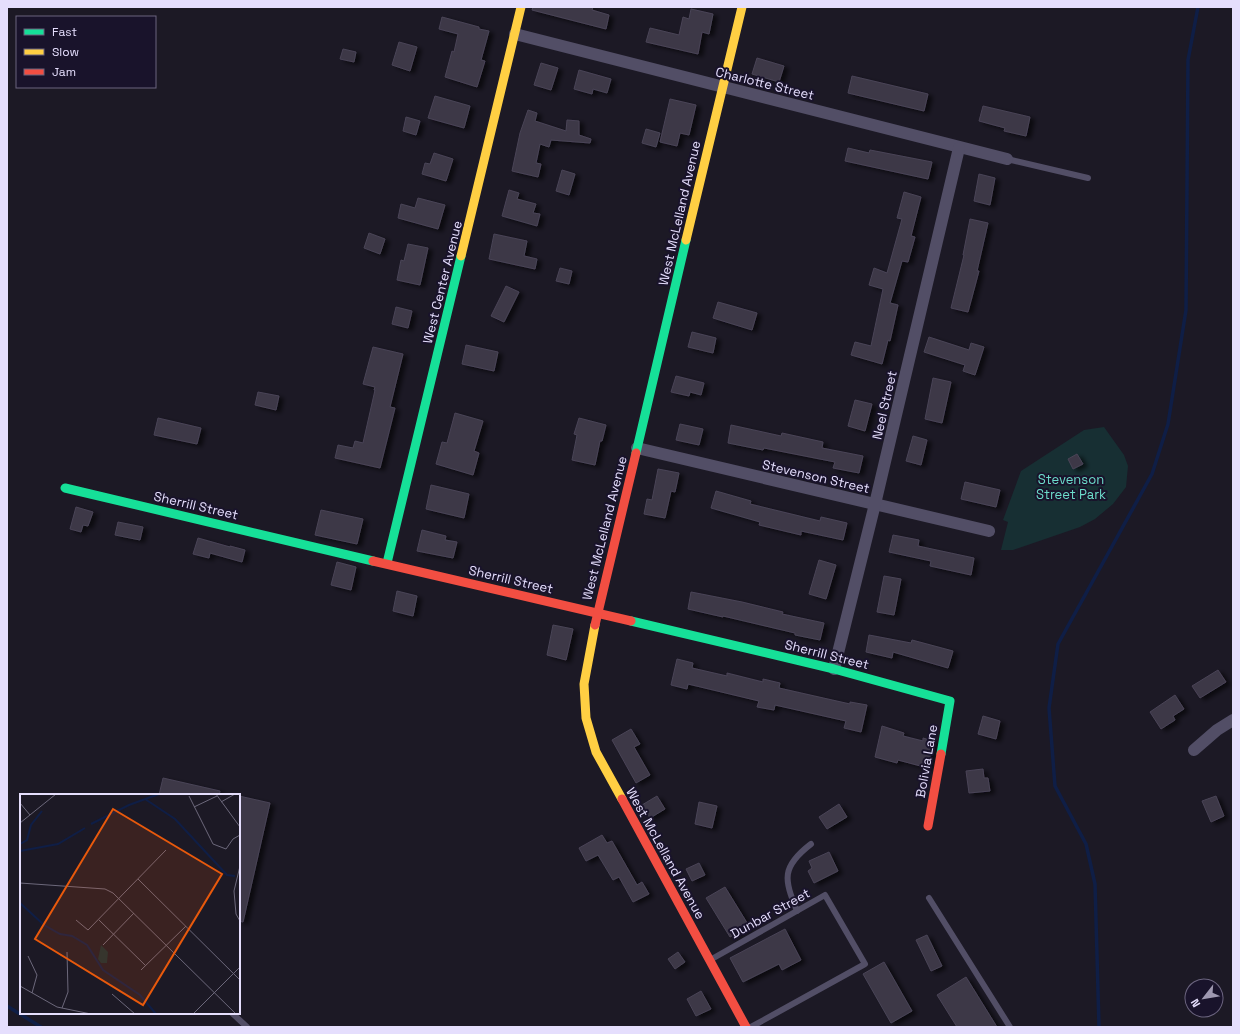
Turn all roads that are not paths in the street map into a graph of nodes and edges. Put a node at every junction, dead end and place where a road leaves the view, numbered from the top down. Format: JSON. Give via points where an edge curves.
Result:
{"nodes":[{"id":1,"x":522,"y":7,"type":"edge"},
{"id":2,"x":742,"y":7,"type":"edge"},
{"id":3,"x":515,"y":34,"type":"junction"},
{"id":4,"x":722,"y":86,"type":"junction"},
{"id":5,"x":959,"y":148,"type":"junction"},
{"id":6,"x":1007,"y":159,"type":"joint"},
{"id":7,"x":1088,"y":178,"type":"dead end"},
{"id":8,"x":637,"y":448,"type":"junction"},
{"id":9,"x":65,"y":488,"type":"dead end"},
{"id":10,"x":875,"y":504,"type":"junction"},
{"id":11,"x":989,"y":531,"type":"dead end"},
{"id":12,"x":387,"y":563,"type":"junction"},
{"id":13,"x":597,"y":612,"type":"junction"},
{"id":14,"x":834,"y":668,"type":"junction"},
{"id":15,"x":950,"y":701,"type":"joint"},
{"id":16,"x":1233,"y":720,"type":"edge"},
{"id":17,"x":1194,"y":750,"type":"dead end"},
{"id":18,"x":928,"y":826,"type":"dead end"},
{"id":19,"x":810,"y":844,"type":"dead end"},
{"id":20,"x":929,"y":898,"type":"dead end"},
{"id":21,"x":797,"y":911,"type":"junction"},
{"id":22,"x":710,"y":960,"type":"junction"},
{"id":23,"x":233,"y":1014,"type":"edge"},
{"id":24,"x":247,"y":1027,"type":"edge"},
{"id":25,"x":746,"y":1027,"type":"edge"},
{"id":26,"x":751,"y":1027,"type":"edge"},
{"id":27,"x":1010,"y":1027,"type":"edge"}],
"edges":[{"from":1,"to":3,"type":"street","name":"West Center Avenue"},
{"from":2,"to":4,"type":"street","name":"West McLelland Avenue"},
{"from":3,"to":4,"type":"street","name":"Charlotte Street"},
{"from":3,"to":12,"type":"street","name":"West Center Avenue"},
{"from":4,"to":5,"type":"street","name":"Charlotte Street"},
{"from":4,"to":8,"type":"street","name":"West McLelland Avenue"},
{"from":5,"to":6,"type":"street","name":"Charlotte Street"},
{"from":5,"to":10,"type":"street","name":"Neel Street"},
{"from":6,"to":7,"type":"lane"},
{"from":8,"to":10,"type":"street","name":"Stevenson Street"},
{"from":8,"to":13,"type":"street","name":"West McLelland Avenue"},
{"from":9,"to":12,"type":"street","name":"Sherrill Street"},
{"from":10,"to":11,"type":"street","name":"Stevenson Street"},
{"from":10,"to":14,"type":"street","name":"Neel Street"},
{"from":12,"to":13,"type":"street","name":"Sherrill Street"},
{"from":13,"to":14,"type":"street","name":"Sherrill Street"},
{"from":13,"to":22,"type":"street","name":"West McLelland Avenue","via":[[584,684],[586,718],[596,752]]},
{"from":14,"to":15,"type":"street","name":"Sherrill Street"},
{"from":15,"to":18,"type":"street","name":"Bolivia Lane"},
{"from":16,"to":17,"type":"street"},
{"from":19,"to":21,"type":"lane","via":[[795,857],[788,873],[787,882]]},
{"from":20,"to":27,"type":"lane"},
{"from":21,"to":22,"type":"lane","name":"Dunbar Street"},
{"from":21,"to":26,"type":"lane","name":"Dunbar Street","via":[[825,895],[865,964]]},
{"from":22,"to":25,"type":"street","name":"West McLelland Avenue"},
{"from":23,"to":24,"type":"lane"}]}
